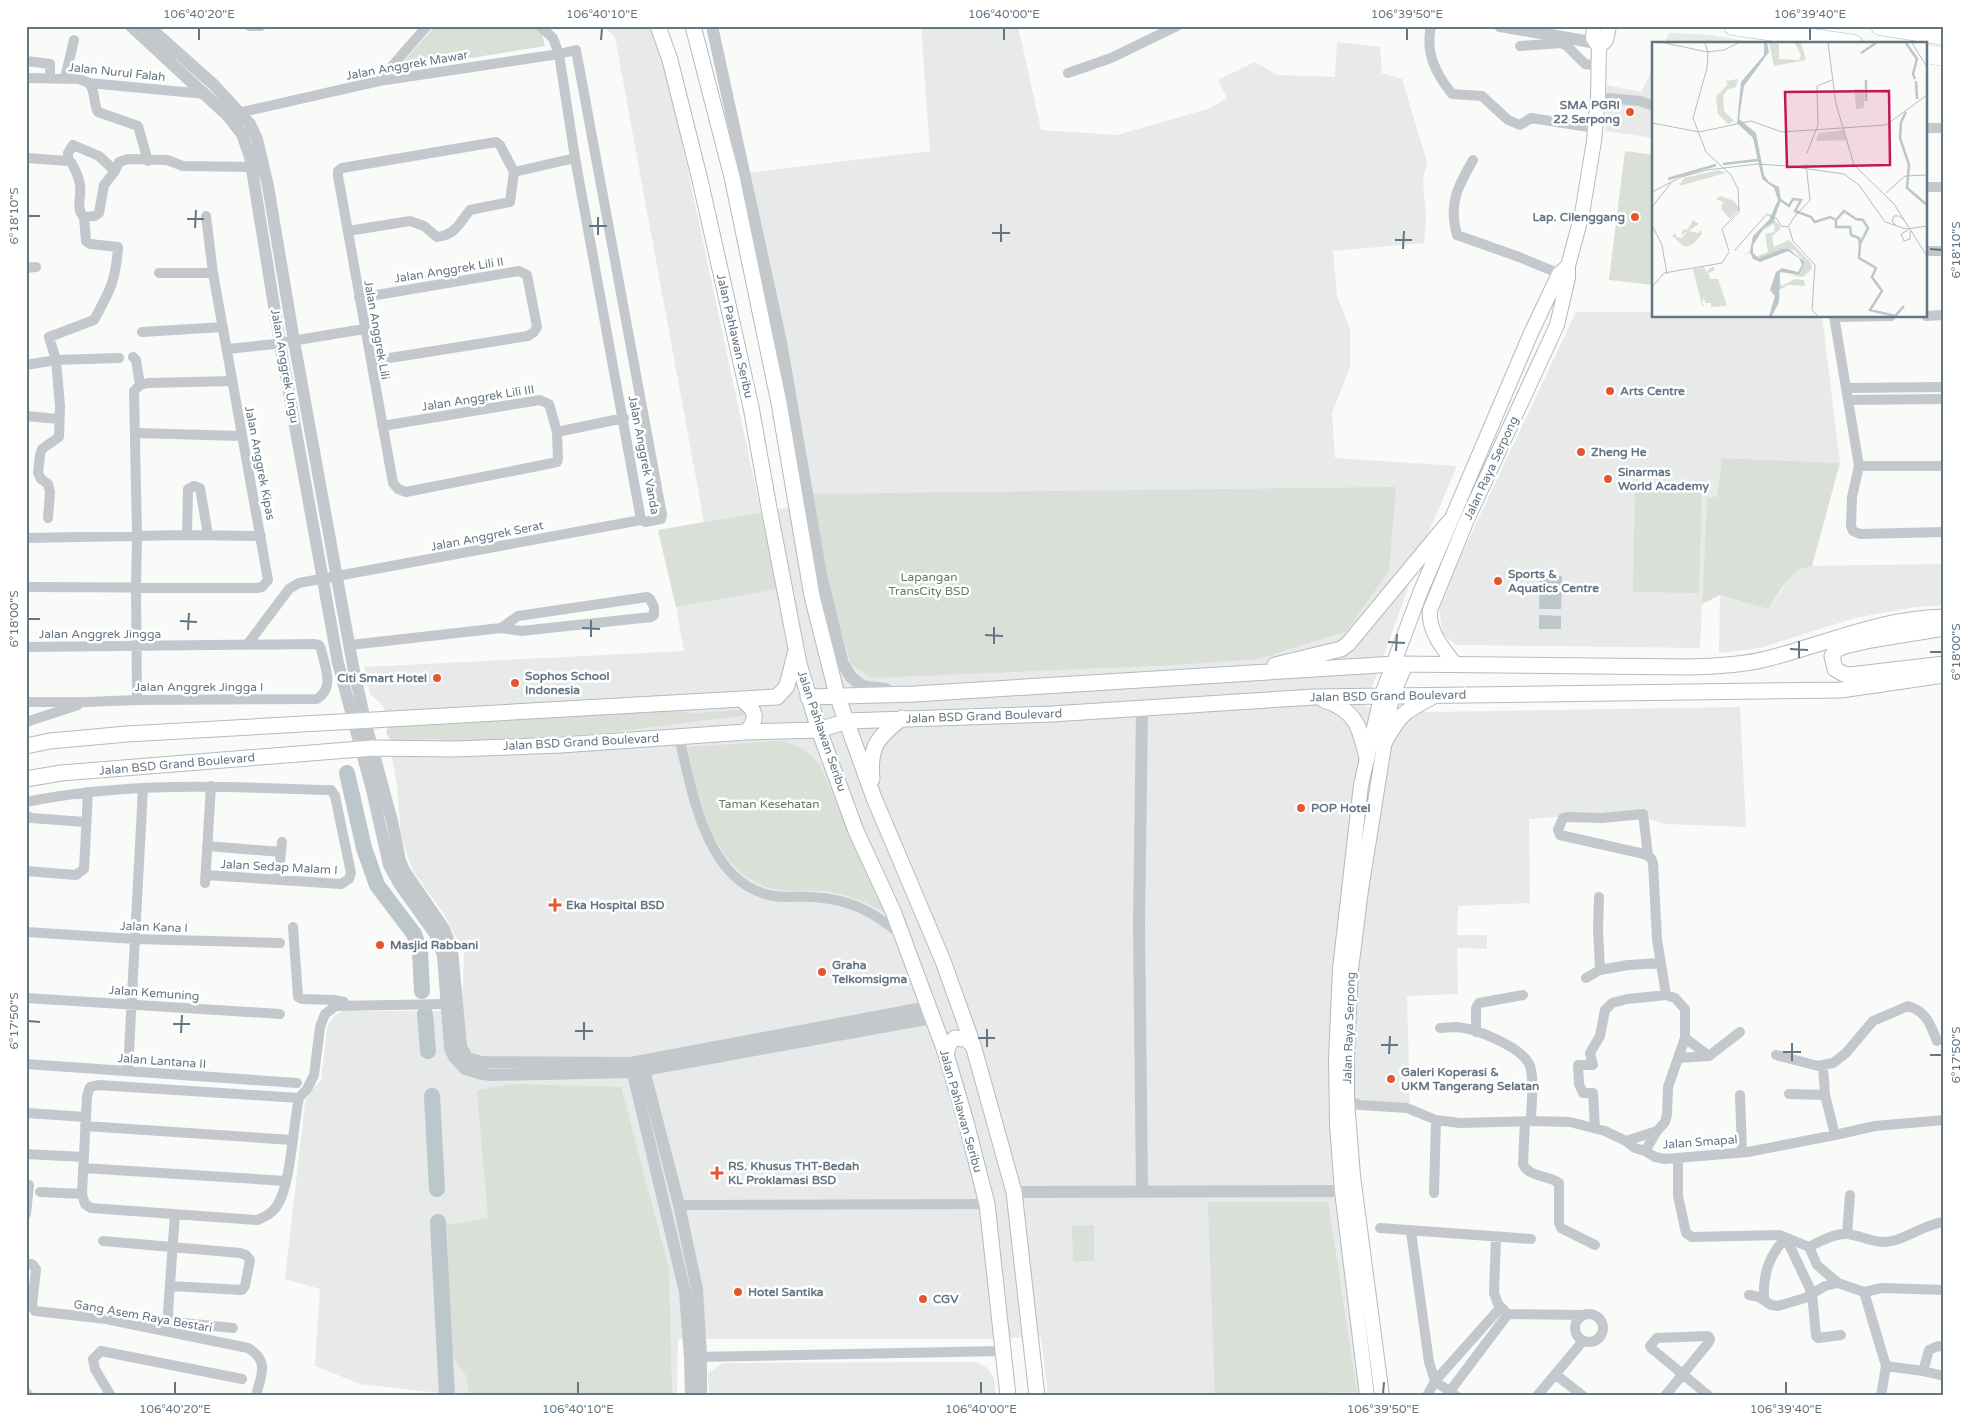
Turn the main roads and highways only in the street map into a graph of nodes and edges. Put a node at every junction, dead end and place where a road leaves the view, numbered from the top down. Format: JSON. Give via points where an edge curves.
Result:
{"nodes":[{"id":1,"x":658,"y":26,"type":"edge"},
{"id":2,"x":693,"y":26,"type":"edge"},
{"id":3,"x":1594,"y":26,"type":"edge"},
{"id":4,"x":1608,"y":26,"type":"edge"},
{"id":5,"x":1733,"y":26,"type":"edge"},
{"id":6,"x":1880,"y":26,"type":"edge"},
{"id":7,"x":1944,"y":36,"type":"edge"},
{"id":8,"x":1841,"y":42,"type":"edge"},
{"id":9,"x":1599,"y":47,"type":"junction"},
{"id":10,"x":1928,"y":54,"type":"edge"},
{"id":11,"x":1944,"y":57,"type":"edge"},
{"id":12,"x":1565,"y":273,"type":"junction"},
{"id":13,"x":1540,"y":315,"type":"junction"},
{"id":14,"x":1557,"y":325,"type":"junction"},
{"id":15,"x":1449,"y":522,"type":"junction"},
{"id":16,"x":1944,"y":617,"type":"edge"},
{"id":17,"x":1944,"y":628,"type":"edge"},
{"id":18,"x":796,"y":652,"type":"junction"},
{"id":19,"x":1400,"y":664,"type":"junction"},
{"id":20,"x":1944,"y":664,"type":"edge"},
{"id":21,"x":1456,"y":665,"type":"junction"},
{"id":22,"x":1232,"y":675,"type":"junction"},
{"id":23,"x":1944,"y":675,"type":"edge"},
{"id":24,"x":918,"y":693,"type":"junction"},
{"id":25,"x":836,"y":695,"type":"junction"},
{"id":26,"x":808,"y":696,"type":"junction"},
{"id":27,"x":1386,"y":696,"type":"junction"},
{"id":28,"x":1435,"y":696,"type":"junction"},
{"id":29,"x":1314,"y":697,"type":"junction"},
{"id":30,"x":742,"y":700,"type":"junction"},
{"id":31,"x":907,"y":718,"type":"junction"},
{"id":32,"x":847,"y":720,"type":"junction"},
{"id":33,"x":819,"y":730,"type":"junction"},
{"id":34,"x":746,"y":732,"type":"junction"},
{"id":35,"x":1384,"y":743,"type":"junction"},
{"id":36,"x":26,"y":746,"type":"edge"},
{"id":37,"x":1367,"y":758,"type":"junction"},
{"id":38,"x":26,"y":779,"type":"edge"},
{"id":39,"x":874,"y":798,"type":"junction"},
{"id":40,"x":973,"y":1044,"type":"junction"},
{"id":41,"x":1341,"y":1048,"type":"junction"},
{"id":42,"x":946,"y":1054,"type":"junction"},
{"id":43,"x":1370,"y":1306,"type":"junction"},
{"id":44,"x":1356,"y":1308,"type":"junction"},
{"id":45,"x":1008,"y":1396,"type":"edge"},
{"id":46,"x":1036,"y":1396,"type":"edge"},
{"id":47,"x":1367,"y":1396,"type":"edge"},
{"id":48,"x":1382,"y":1396,"type":"edge"}],
"edges":[{"from":1,"to":18,"type":"main road","name":"Jalan Pahlawan Seribu","via":[[670,60],[700,180],[752,407]]},
{"from":2,"to":25,"type":"main road","name":"Jalan Pahlawan Seribu","via":[[732,177],[779,403],[812,596]]},
{"from":3,"to":9,"type":"main road","name":"Jalan Raya Serpong","via":[[1593,38]]},
{"from":4,"to":9,"type":"main road","name":"Jalan Raya Serpong","via":[[1606,40]]},
{"from":5,"to":8,"type":"highway"},
{"from":6,"to":7,"type":"highway"},
{"from":9,"to":12,"type":"main road","name":"Jalan Raya Serpong","via":[[1598,97],[1582,214]]},
{"from":10,"to":11,"type":"highway"},
{"from":12,"to":13,"type":"main road","name":"Jalan Raya Serpong"},
{"from":12,"to":14,"type":"main road","name":"Jalan Raya Serpong"},
{"from":13,"to":14,"type":"main road"},
{"from":13,"to":15,"type":"main road","name":"Jalan Raya Serpong"},
{"from":14,"to":21,"type":"main road","name":"Jalan Raya Serpong","via":[[1432,603],[1429,616],[1433,631]]},
{"from":15,"to":19,"type":"main road","name":"Jalan Raya Serpong","via":[[1420,593]]},
{"from":15,"to":22,"type":"main road","via":[[1348,644],[1340,649]]},
{"from":16,"to":21,"type":"main road","name":"Jalan BSD Grand Boulevard","via":[[1900,621],[1845,634],[1771,658],[1723,666]]},
{"from":17,"to":20,"type":"main road","via":[[1871,640],[1836,650],[1832,656],[1835,668],[1844,674]]},
{"from":18,"to":26,"type":"main road","name":"Jalan Pahlawan Seribu"},
{"from":18,"to":30,"type":"main road","via":[[785,690],[777,697]]},
{"from":19,"to":21,"type":"main road","name":"Jalan BSD Grand Boulevard"},
{"from":19,"to":22,"type":"main road","name":"Jalan BSD Grand Boulevard"},
{"from":19,"to":27,"type":"main road","name":"Jalan Raya Serpong"},
{"from":22,"to":24,"type":"main road","name":"Jalan BSD Grand Boulevard"},
{"from":23,"to":28,"type":"main road","name":"Jalan BSD Grand Boulevard","via":[[1841,690]]},
{"from":24,"to":25,"type":"main road","name":"Jalan BSD Grand Boulevard"},
{"from":24,"to":31,"type":"main road","via":[[908,698]]},
{"from":25,"to":26,"type":"main road","name":"Jalan BSD Grand Boulevard"},
{"from":25,"to":32,"type":"main road","name":"Jalan Pahlawan Seribu"},
{"from":26,"to":33,"type":"main road","name":"Jalan Pahlawan Seribu"},
{"from":27,"to":28,"type":"main road","name":"Jalan BSD Grand Boulevard"},
{"from":27,"to":29,"type":"main road","name":"Jalan BSD Grand Boulevard"},
{"from":27,"to":35,"type":"main road","name":"Jalan Raya Serpong"},
{"from":27,"to":37,"type":"main road","name":"Jalan Raya Serpong"},
{"from":28,"to":35,"type":"main road","via":[[1407,710],[1394,724]]},
{"from":29,"to":31,"type":"main road","name":"Jalan BSD Grand Boulevard","via":[[1036,715]]},
{"from":29,"to":37,"type":"main road","via":[[1336,703],[1349,713],[1360,730]]},
{"from":30,"to":34,"type":"main road","via":[[754,713],[752,726]]},
{"from":30,"to":36,"type":"main road","via":[[127,734]]},
{"from":31,"to":32,"type":"main road","name":"Jalan BSD Grand Boulevard"},
{"from":31,"to":39,"type":"main road","via":[[883,733],[875,744],[871,765]]},
{"from":32,"to":33,"type":"main road","name":"Jalan BSD Grand Boulevard"},
{"from":32,"to":39,"type":"main road","name":"Jalan Pahlawan Seribu"},
{"from":33,"to":34,"type":"main road","name":"Jalan BSD Grand Boulevard"},
{"from":33,"to":42,"type":"main road","name":"Jalan Pahlawan Seribu"},
{"from":34,"to":38,"type":"main road","name":"Jalan BSD Grand Boulevard","via":[[560,745],[367,749],[61,773]]},
{"from":35,"to":41,"type":"main road","name":"Jalan Raya Serpong"},
{"from":37,"to":41,"type":"main road","name":"Jalan Raya Serpong","via":[[1340,969]]},
{"from":39,"to":40,"type":"main road","name":"Jalan Pahlawan Seribu","via":[[943,961]]},
{"from":40,"to":42,"type":"main road","via":[[955,1038]]},
{"from":40,"to":46,"type":"main road","name":"Jalan Pahlawan Seribu","via":[[1014,1192]]},
{"from":41,"to":43,"type":"main road","name":"Jalan Raya Serpong"},
{"from":41,"to":44,"type":"main road","name":"Jalan Raya Serpong","via":[[1337,1124]]},
{"from":42,"to":45,"type":"main road","name":"Jalan Pahlawan Seribu","via":[[987,1204]]},
{"from":43,"to":44,"type":"main road"},
{"from":43,"to":48,"type":"main road","name":"Jalan Raya Serpong"},
{"from":44,"to":47,"type":"main road","name":"Jalan Raya Serpong"}]}
